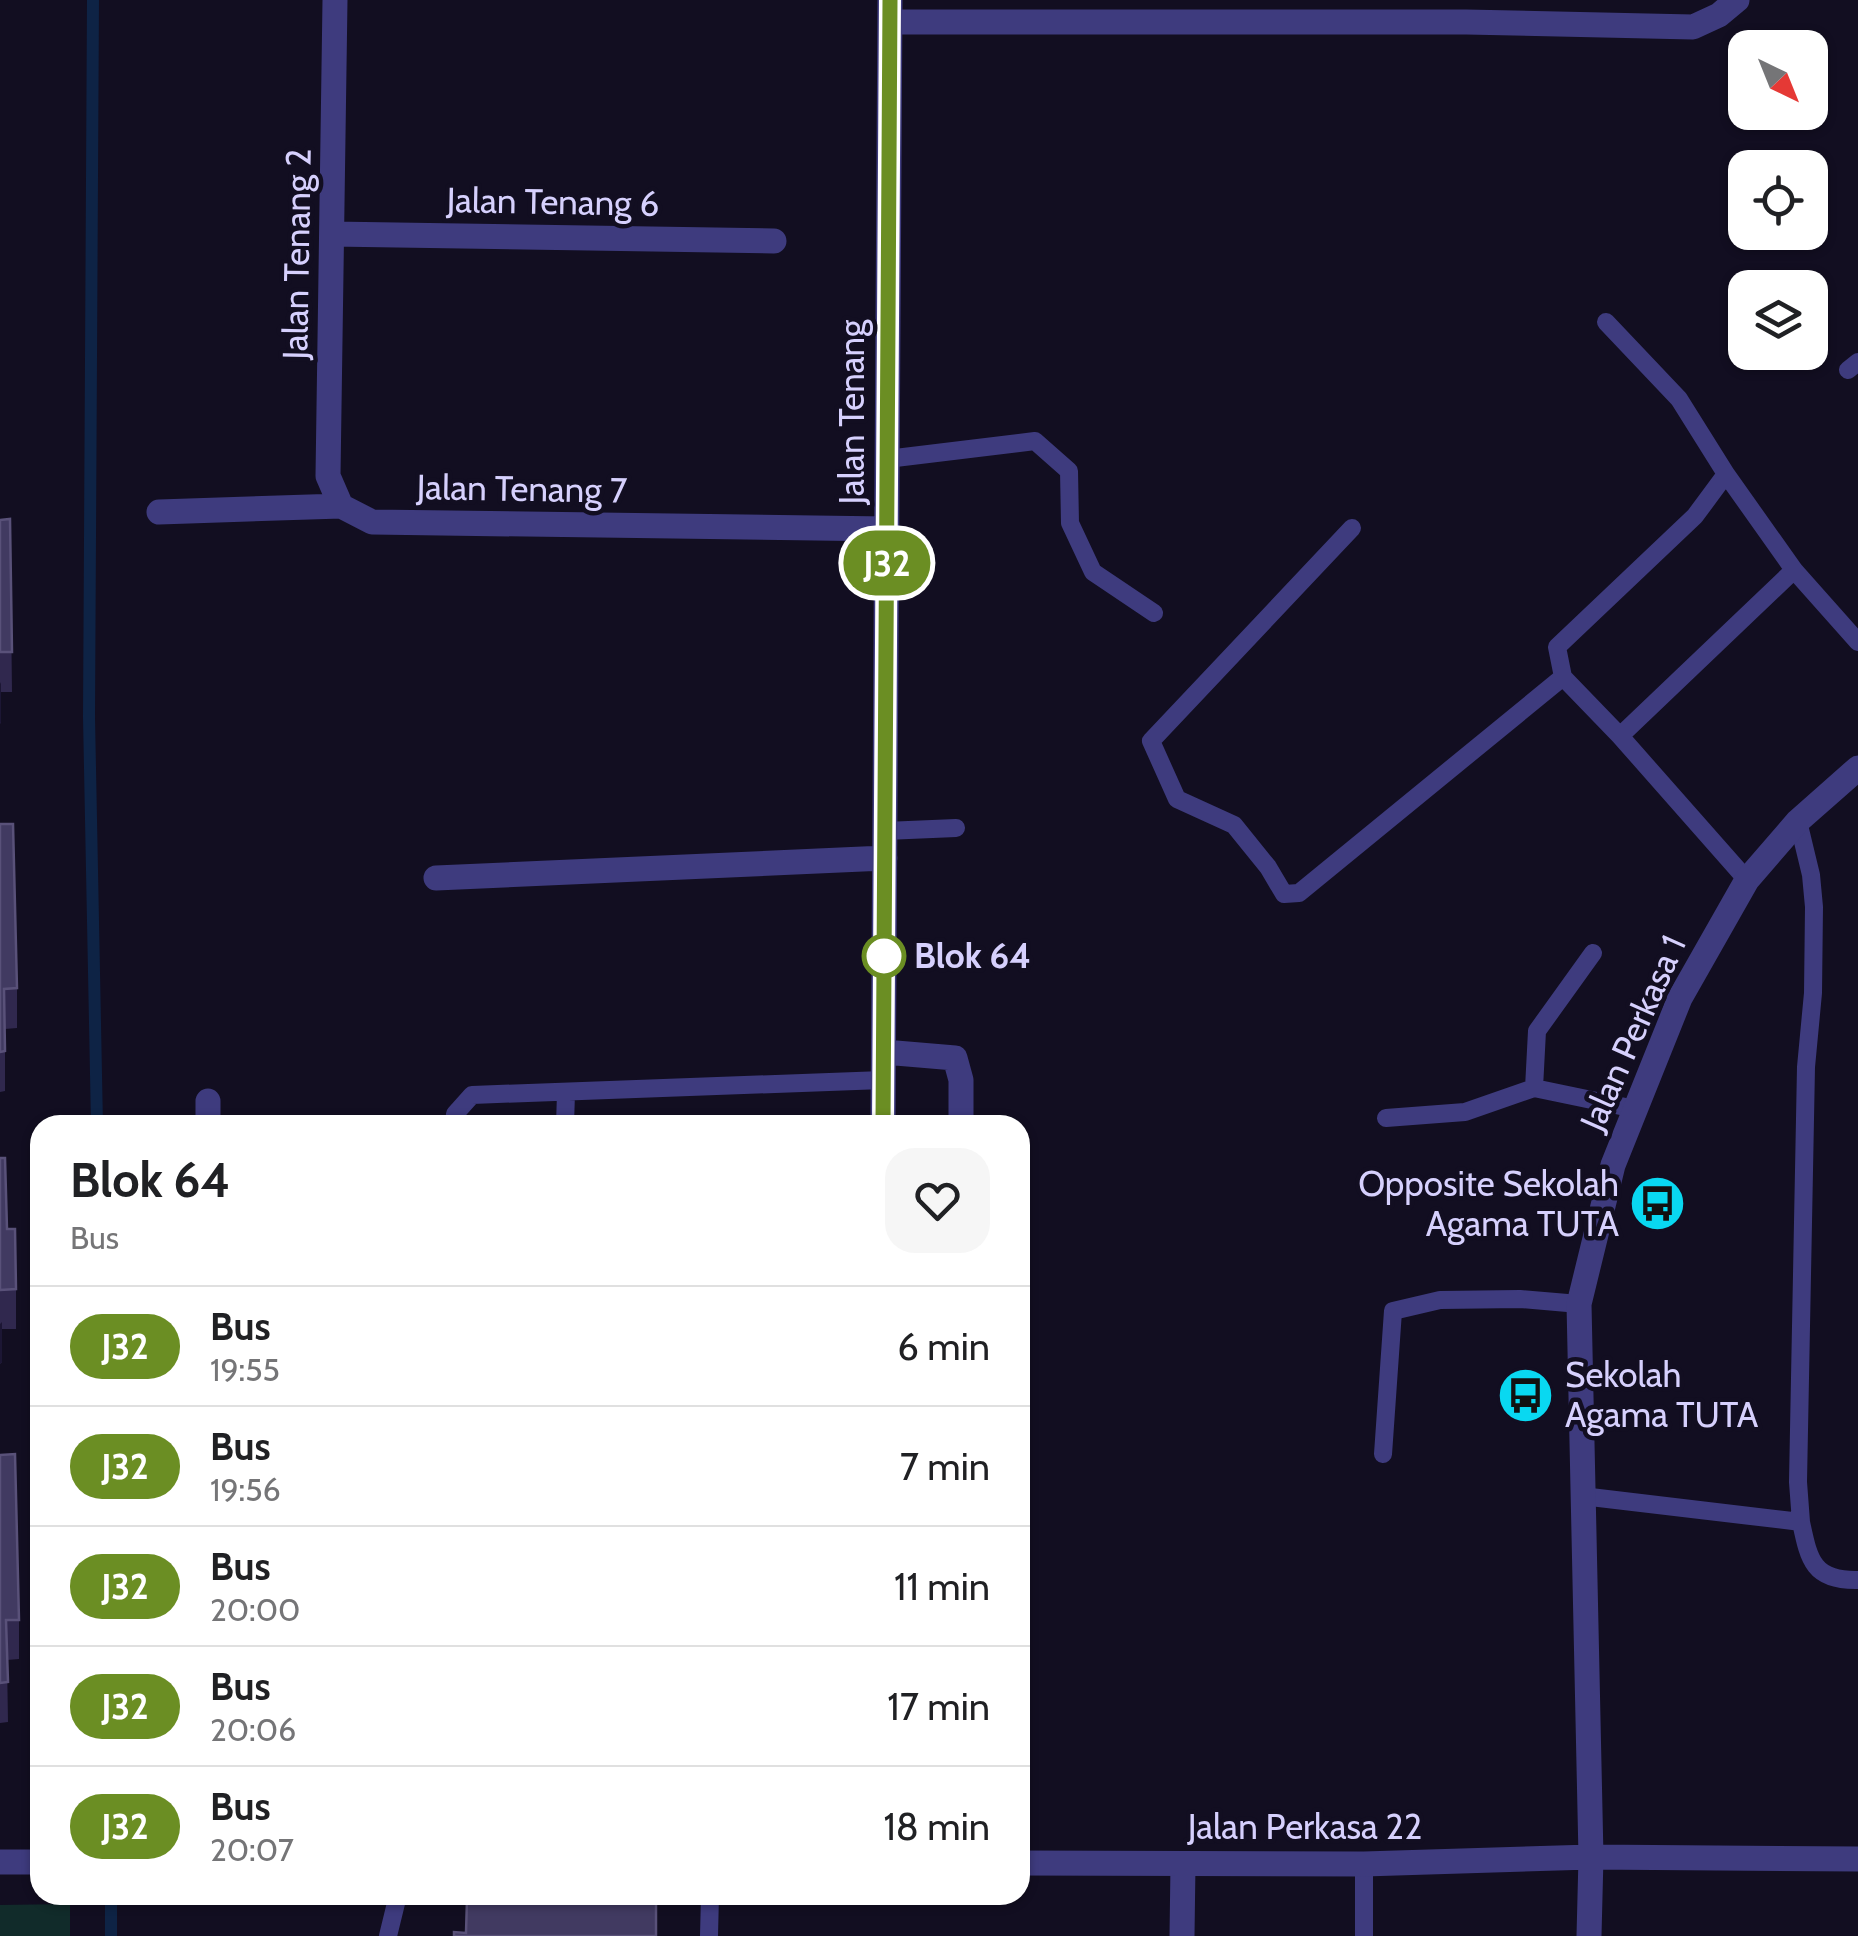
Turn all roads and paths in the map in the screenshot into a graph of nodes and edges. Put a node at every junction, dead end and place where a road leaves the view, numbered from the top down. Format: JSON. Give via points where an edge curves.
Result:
{"nodes":[{"id":1,"x":335,"y":0,"type":"edge"},
{"id":2,"x":1737,"y":0,"type":"edge"},
{"id":3,"x":890,"y":11,"type":"edge"},
{"id":4,"x":1179,"y":11,"type":"edge"},
{"id":5,"x":1466,"y":11,"type":"edge"},
{"id":6,"x":332,"y":234,"type":"junction"},
{"id":7,"x":774,"y":241,"type":"dead end"},
{"id":8,"x":1606,"y":322,"type":"dead end"},
{"id":9,"x":887,"y":459,"type":"junction"},
{"id":10,"x":1726,"y":474,"type":"junction"},
{"id":11,"x":341,"y":506,"type":"junction"},
{"id":12,"x":159,"y":512,"type":"dead end"},
{"id":13,"x":1352,"y":528,"type":"dead end"},
{"id":14,"x":887,"y":529,"type":"junction"},
{"id":15,"x":1794,"y":570,"type":"junction"},
{"id":16,"x":1154,"y":613,"type":"dead end"},
{"id":17,"x":1858,"y":642,"type":"edge"},
{"id":18,"x":1562,"y":677,"type":"junction"},
{"id":19,"x":1620,"y":736,"type":"junction"},
{"id":20,"x":1858,"y":768,"type":"edge"},
{"id":21,"x":1798,"y":822,"type":"junction"},
{"id":22,"x":956,"y":828,"type":"dead end"},
{"id":23,"x":885,"y":831,"type":"junction"},
{"id":24,"x":885,"y":858,"type":"junction"},
{"id":25,"x":436,"y":878,"type":"dead end"},
{"id":26,"x":1747,"y":880,"type":"junction"},
{"id":27,"x":1593,"y":953,"type":"dead end"},
{"id":28,"x":884,"y":1052,"type":"junction"},
{"id":29,"x":883,"y":1080,"type":"junction"},
{"id":30,"x":1534,"y":1088,"type":"junction"},
{"id":31,"x":566,"y":1093,"type":"junction"},
{"id":32,"x":1635,"y":1109,"type":"junction"},
{"id":33,"x":454,"y":1115,"type":"edge"},
{"id":34,"x":565,"y":1115,"type":"edge"},
{"id":35,"x":883,"y":1115,"type":"edge"},
{"id":36,"x":961,"y":1115,"type":"edge"},
{"id":37,"x":1386,"y":1118,"type":"dead end"},
{"id":38,"x":1579,"y":1304,"type":"junction"},
{"id":39,"x":1383,"y":1454,"type":"dead end"},
{"id":40,"x":1582,"y":1496,"type":"junction"},
{"id":41,"x":1801,"y":1522,"type":"junction"},
{"id":42,"x":1858,"y":1580,"type":"edge"},
{"id":43,"x":1591,"y":1857,"type":"junction"},
{"id":44,"x":1858,"y":1859,"type":"edge"},
{"id":45,"x":0,"y":1862,"type":"edge"},
{"id":46,"x":30,"y":1862,"type":"edge"},
{"id":47,"x":1030,"y":1862,"type":"edge"},
{"id":48,"x":1183,"y":1864,"type":"junction"},
{"id":49,"x":1364,"y":1864,"type":"junction"},
{"id":50,"x":396,"y":1905,"type":"edge"},
{"id":51,"x":710,"y":1905,"type":"edge"},
{"id":52,"x":388,"y":1936,"type":"edge"},
{"id":53,"x":709,"y":1936,"type":"edge"},
{"id":54,"x":1182,"y":1936,"type":"edge"},
{"id":55,"x":1364,"y":1936,"type":"edge"},
{"id":56,"x":1589,"y":1936,"type":"edge"}],
"edges":[{"from":1,"to":6,"type":"street","name":"Jalan Tenang 2"},
{"from":2,"to":5,"type":"street","via":[[1693,27]]},
{"from":3,"to":4,"type":"street"},
{"from":3,"to":9,"type":"street","name":"Jalan Tenang"},
{"from":4,"to":5,"type":"street"},
{"from":6,"to":7,"type":"street","name":"Jalan Tenang 6"},
{"from":6,"to":11,"type":"street","name":"Jalan Tenang 2","via":[[328,476]]},
{"from":8,"to":10,"type":"lane","via":[[1678,399]]},
{"from":9,"to":14,"type":"street","name":"Jalan Tenang"},
{"from":9,"to":16,"type":"lane","via":[[1035,441],[1070,472],[1070,523],[1093,572]]},
{"from":10,"to":15,"type":"lane"},
{"from":10,"to":18,"type":"lane","via":[[1695,516],[1558,647]]},
{"from":11,"to":12,"type":"street","name":"Jalan Tenang 7"},
{"from":11,"to":14,"type":"street","name":"Jalan Tenang 7","via":[[372,522]]},
{"from":13,"to":18,"type":"lane","via":[[1150,742],[1177,799],[1234,825],[1284,894],[1299,892]]},
{"from":14,"to":23,"type":"street","name":"Jalan Tenang"},
{"from":15,"to":17,"type":"lane"},
{"from":15,"to":19,"type":"lane"},
{"from":18,"to":19,"type":"lane"},
{"from":19,"to":26,"type":"lane"},
{"from":20,"to":21,"type":"street","name":"Jalan Perkasa 1"},
{"from":21,"to":26,"type":"street","name":"Jalan Perkasa 1"},
{"from":21,"to":41,"type":"lane","via":[[1814,906]]},
{"from":22,"to":23,"type":"lane"},
{"from":23,"to":24,"type":"street","name":"Jalan Tenang"},
{"from":24,"to":25,"type":"street"},
{"from":24,"to":28,"type":"street","name":"Jalan Tenang"},
{"from":26,"to":32,"type":"street","name":"Jalan Perkasa 1","via":[[1680,998]]},
{"from":27,"to":30,"type":"lane","via":[[1537,1031]]},
{"from":28,"to":29,"type":"street","name":"Jalan Tenang"},
{"from":28,"to":36,"type":"street","via":[[955,1058]]},
{"from":29,"to":31,"type":"lane"},
{"from":29,"to":35,"type":"street","name":"Jalan Tenang"},
{"from":30,"to":32,"type":"lane"},
{"from":30,"to":37,"type":"lane","via":[[1465,1112]]},
{"from":31,"to":33,"type":"lane","via":[[472,1095]]},
{"from":31,"to":34,"type":"lane"},
{"from":32,"to":38,"type":"street","name":"Jalan Perkasa 1","via":[[1613,1164]]},
{"from":38,"to":39,"type":"lane","via":[[1440,1300],[1393,1312]]},
{"from":38,"to":40,"type":"street","name":"Jalan Perkasa 1"},
{"from":40,"to":41,"type":"lane"},
{"from":40,"to":43,"type":"street","name":"Jalan Perkasa 1"},
{"from":41,"to":42,"type":"lane","via":[[1808,1558],[1822,1574]]},
{"from":43,"to":44,"type":"street","name":"Jalan Perkasa 22"},
{"from":43,"to":49,"type":"street","name":"Jalan Perkasa 22"},
{"from":43,"to":56,"type":"street","name":"Jalan Perkasa 1"},
{"from":45,"to":46,"type":"street"},
{"from":47,"to":48,"type":"street","name":"Jalan Perkasa 22"},
{"from":48,"to":49,"type":"street","name":"Jalan Perkasa 22"},
{"from":48,"to":54,"type":"street"},
{"from":49,"to":55,"type":"lane"},
{"from":50,"to":52,"type":"lane"},
{"from":51,"to":53,"type":"lane"}]}
